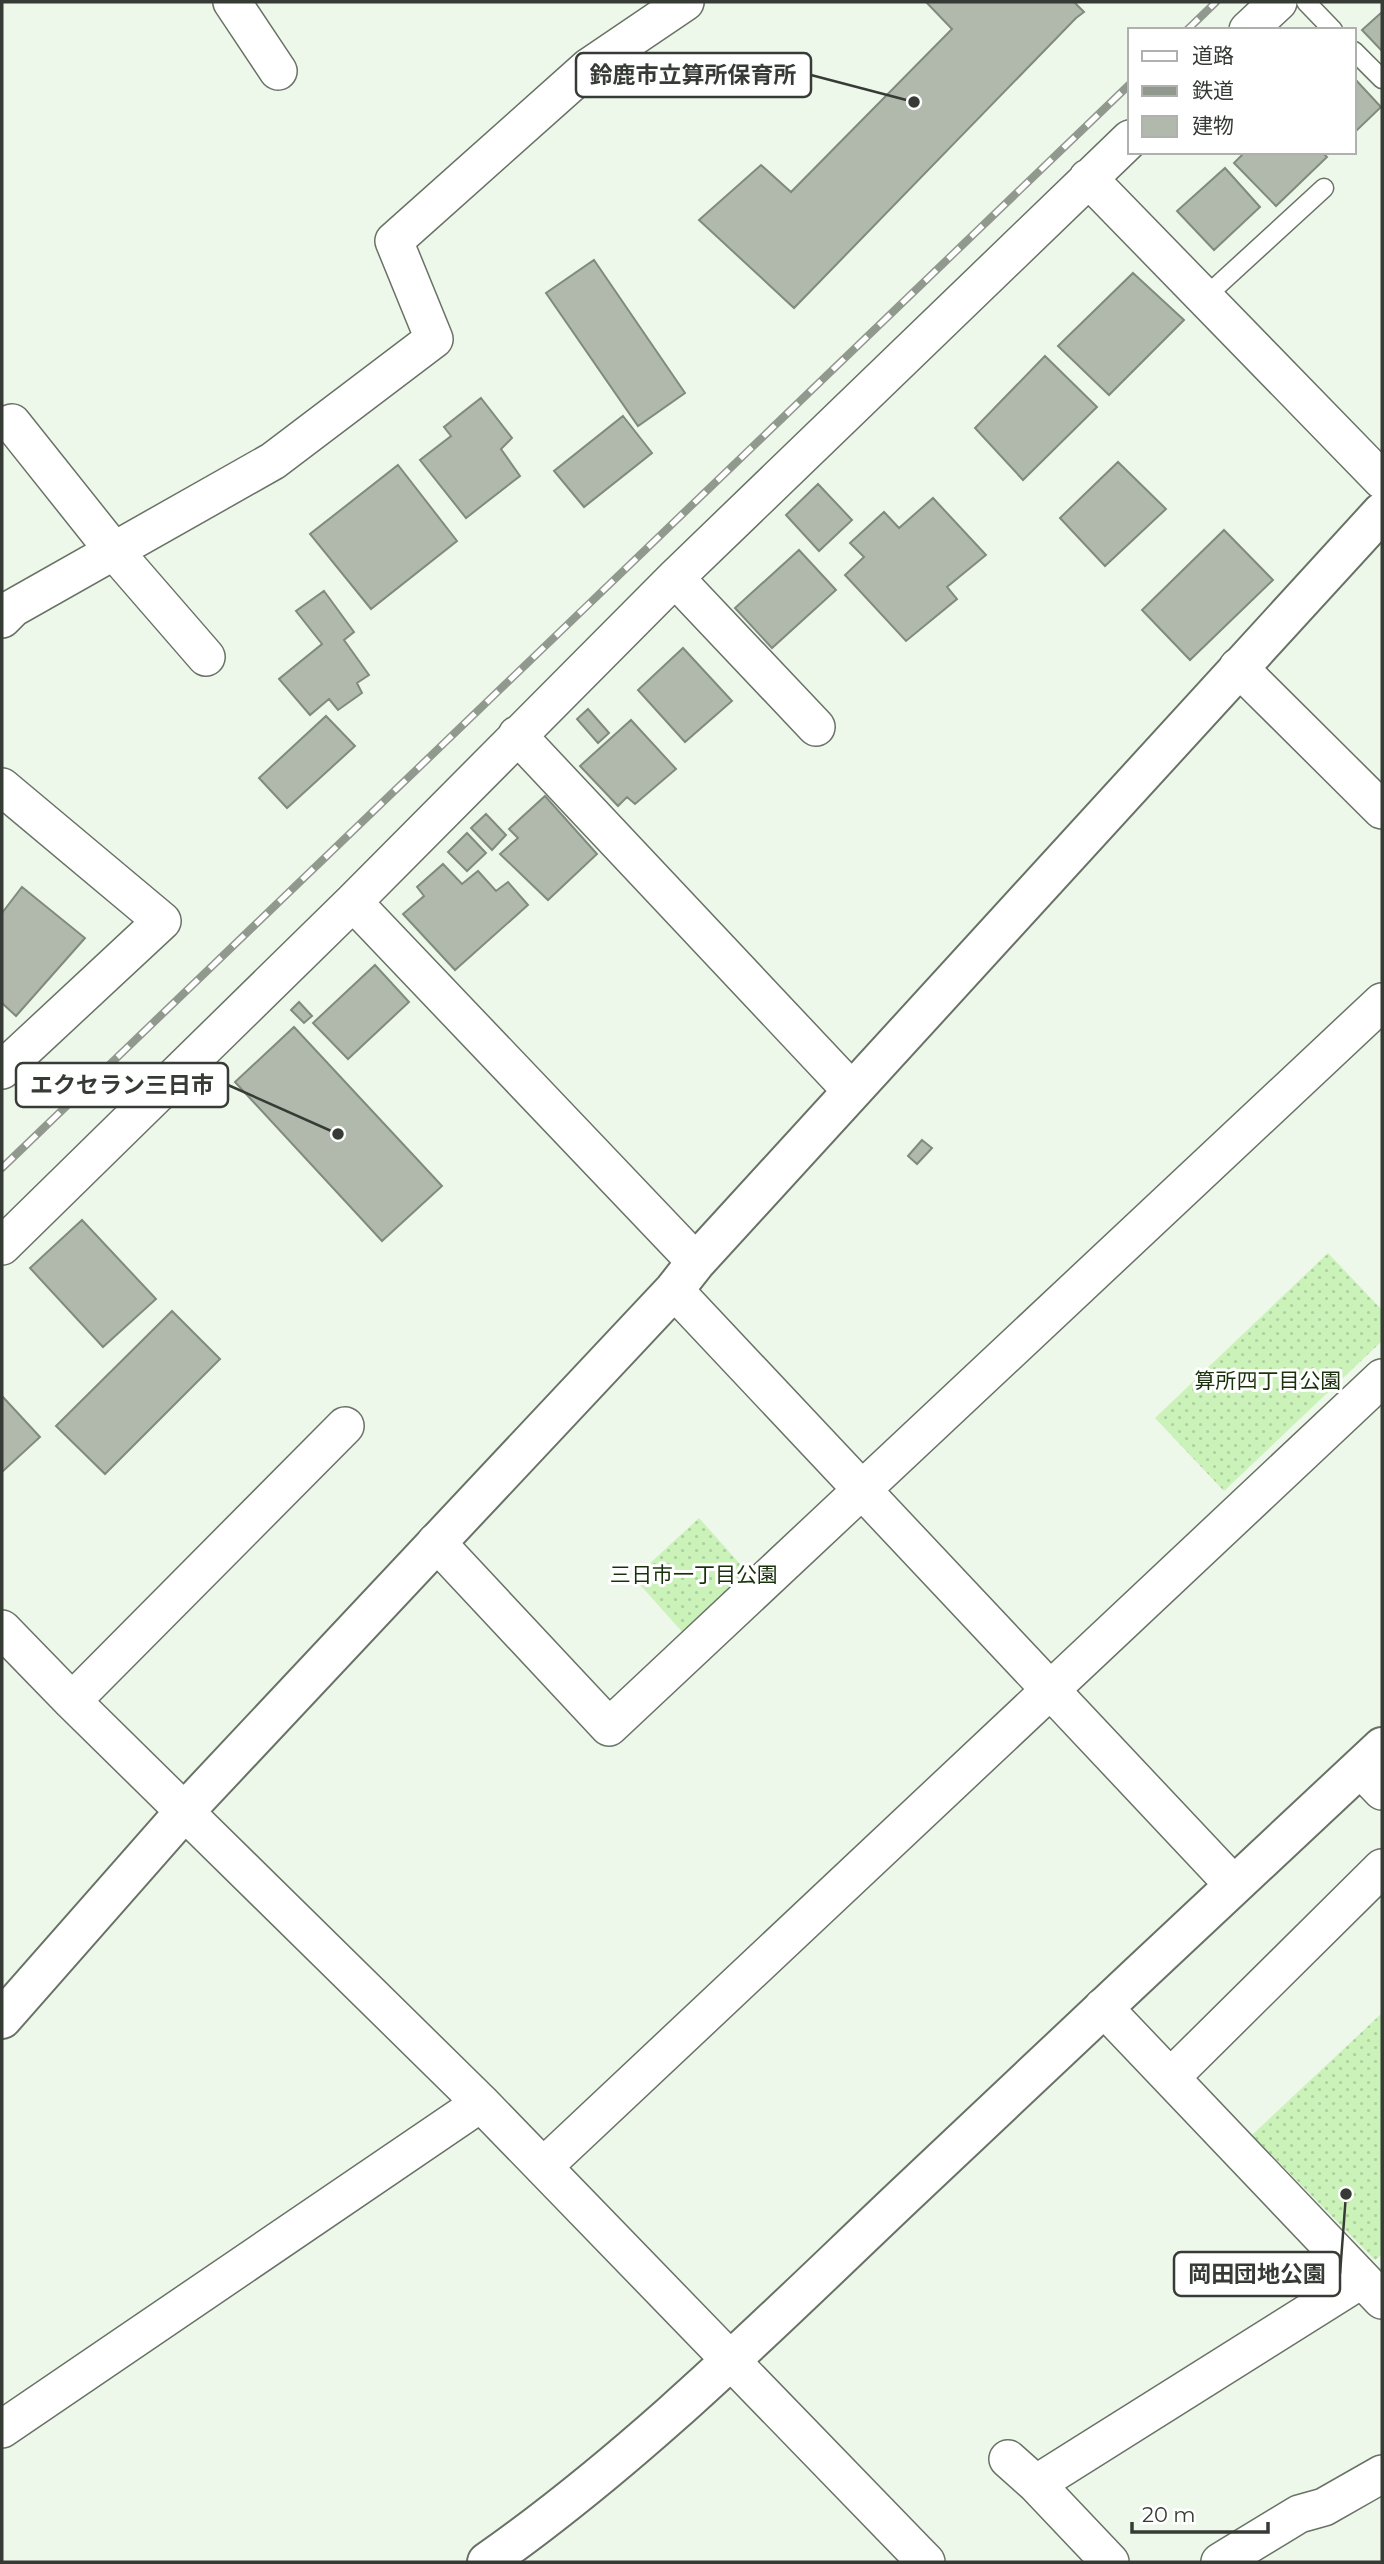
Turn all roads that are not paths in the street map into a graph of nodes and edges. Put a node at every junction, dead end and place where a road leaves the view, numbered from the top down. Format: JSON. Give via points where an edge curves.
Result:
{"nodes":[{"id":1,"x":232,"y":2,"type":"edge"},
{"id":2,"x":685,"y":2,"type":"edge"},
{"id":3,"x":1278,"y":2,"type":"edge"},
{"id":4,"x":1306,"y":2,"type":"edge"},
{"id":5,"x":1250,"y":28,"type":"edge"},
{"id":6,"x":1331,"y":28,"type":"edge"},
{"id":7,"x":1356,"y":53,"type":"edge"},
{"id":8,"x":278,"y":71,"type":"dead end"},
{"id":9,"x":1382,"y":79,"type":"edge"},
{"id":10,"x":1128,"y":141,"type":"edge"},
{"id":11,"x":1088,"y":178,"type":"junction"},
{"id":12,"x":1324,"y":188,"type":"dead end"},
{"id":13,"x":1205,"y":298,"type":"junction"},
{"id":14,"x":12,"y":423,"type":"dead end"},
{"id":15,"x":1382,"y":480,"type":"edge"},
{"id":16,"x":1382,"y":512,"type":"edge"},
{"id":17,"x":114,"y":551,"type":"junction"},
{"id":18,"x":675,"y":578,"type":"junction"},
{"id":19,"x":2,"y":619,"type":"edge"},
{"id":20,"x":206,"y":657,"type":"dead end"},
{"id":21,"x":1238,"y":667,"type":"junction"},
{"id":22,"x":816,"y":727,"type":"dead end"},
{"id":23,"x":517,"y":736,"type":"junction"},
{"id":24,"x":2,"y":787,"type":"edge"},
{"id":25,"x":1382,"y":810,"type":"edge"},
{"id":26,"x":353,"y":902,"type":"junction"},
{"id":27,"x":1382,"y":1002,"type":"edge"},
{"id":28,"x":2,"y":1070,"type":"edge"},
{"id":29,"x":851,"y":1090,"type":"junction"},
{"id":30,"x":2,"y":1246,"type":"edge"},
{"id":31,"x":685,"y":1276,"type":"junction"},
{"id":32,"x":1382,"y":1378,"type":"edge"},
{"id":33,"x":345,"y":1426,"type":"dead end"},
{"id":34,"x":861,"y":1490,"type":"junction"},
{"id":35,"x":436,"y":1542,"type":"junction"},
{"id":36,"x":2,"y":1629,"type":"edge"},
{"id":37,"x":1050,"y":1689,"type":"junction"},
{"id":38,"x":72,"y":1701,"type":"junction"},
{"id":39,"x":1375,"y":1769,"type":"edge"},
{"id":40,"x":185,"y":1811,"type":"junction"},
{"id":41,"x":1382,"y":1868,"type":"edge"},
{"id":42,"x":1233,"y":1884,"type":"junction"},
{"id":43,"x":1103,"y":2007,"type":"junction"},
{"id":44,"x":2,"y":2019,"type":"edge"},
{"id":45,"x":1171,"y":2077,"type":"junction"},
{"id":46,"x":481,"y":2103,"type":"junction"},
{"id":47,"x":544,"y":2167,"type":"junction"},
{"id":48,"x":1372,"y":2289,"type":"edge"},
{"id":49,"x":730,"y":2362,"type":"junction"},
{"id":50,"x":2,"y":2429,"type":"edge"},
{"id":51,"x":1008,"y":2459,"type":"dead end"},
{"id":52,"x":1382,"y":2473,"type":"edge"},
{"id":53,"x":1036,"y":2484,"type":"junction"},
{"id":54,"x":487,"y":2562,"type":"edge"},
{"id":55,"x":926,"y":2562,"type":"edge"},
{"id":56,"x":1110,"y":2562,"type":"edge"},
{"id":57,"x":1220,"y":2562,"type":"edge"}],
"edges":[{"from":1,"to":8,"type":"street"},
{"from":2,"to":17,"type":"street","via":[[589,67],[394,241],[434,339],[273,461]]},
{"from":3,"to":5,"type":"street"},
{"from":4,"to":6,"type":"lane"},
{"from":7,"to":9,"type":"lane"},
{"from":10,"to":11,"type":"street"},
{"from":11,"to":13,"type":"street"},
{"from":11,"to":18,"type":"street"},
{"from":12,"to":13,"type":"lane"},
{"from":13,"to":15,"type":"street"},
{"from":14,"to":17,"type":"street"},
{"from":16,"to":21,"type":"street"},
{"from":17,"to":19,"type":"street","via":[[13,608]]},
{"from":17,"to":20,"type":"street"},
{"from":18,"to":22,"type":"street"},
{"from":18,"to":23,"type":"street"},
{"from":21,"to":25,"type":"street"},
{"from":21,"to":29,"type":"street"},
{"from":23,"to":26,"type":"street"},
{"from":23,"to":29,"type":"street"},
{"from":24,"to":28,"type":"street","via":[[162,922]]},
{"from":26,"to":30,"type":"street"},
{"from":26,"to":31,"type":"street"},
{"from":27,"to":34,"type":"street"},
{"from":29,"to":31,"type":"street"},
{"from":31,"to":34,"type":"street"},
{"from":31,"to":35,"type":"street"},
{"from":32,"to":37,"type":"street"},
{"from":33,"to":38,"type":"street"},
{"from":34,"to":35,"type":"street","via":[[609,1727]]},
{"from":34,"to":37,"type":"street"},
{"from":35,"to":40,"type":"street"},
{"from":36,"to":38,"type":"street"},
{"from":37,"to":42,"type":"street"},
{"from":37,"to":47,"type":"street"},
{"from":38,"to":40,"type":"street"},
{"from":39,"to":42,"type":"street"},
{"from":40,"to":44,"type":"street"},
{"from":40,"to":46,"type":"street"},
{"from":41,"to":45,"type":"street"},
{"from":42,"to":43,"type":"street"},
{"from":43,"to":45,"type":"street"},
{"from":43,"to":49,"type":"street"},
{"from":45,"to":48,"type":"street"},
{"from":46,"to":47,"type":"street"},
{"from":46,"to":50,"type":"street"},
{"from":47,"to":49,"type":"street"},
{"from":48,"to":53,"type":"street"},
{"from":49,"to":54,"type":"street","via":[[615,2464]]},
{"from":49,"to":55,"type":"street"},
{"from":51,"to":53,"type":"street"},
{"from":52,"to":57,"type":"street","via":[[1324,2507],[1299,2514]]},
{"from":53,"to":56,"type":"street"}]}
